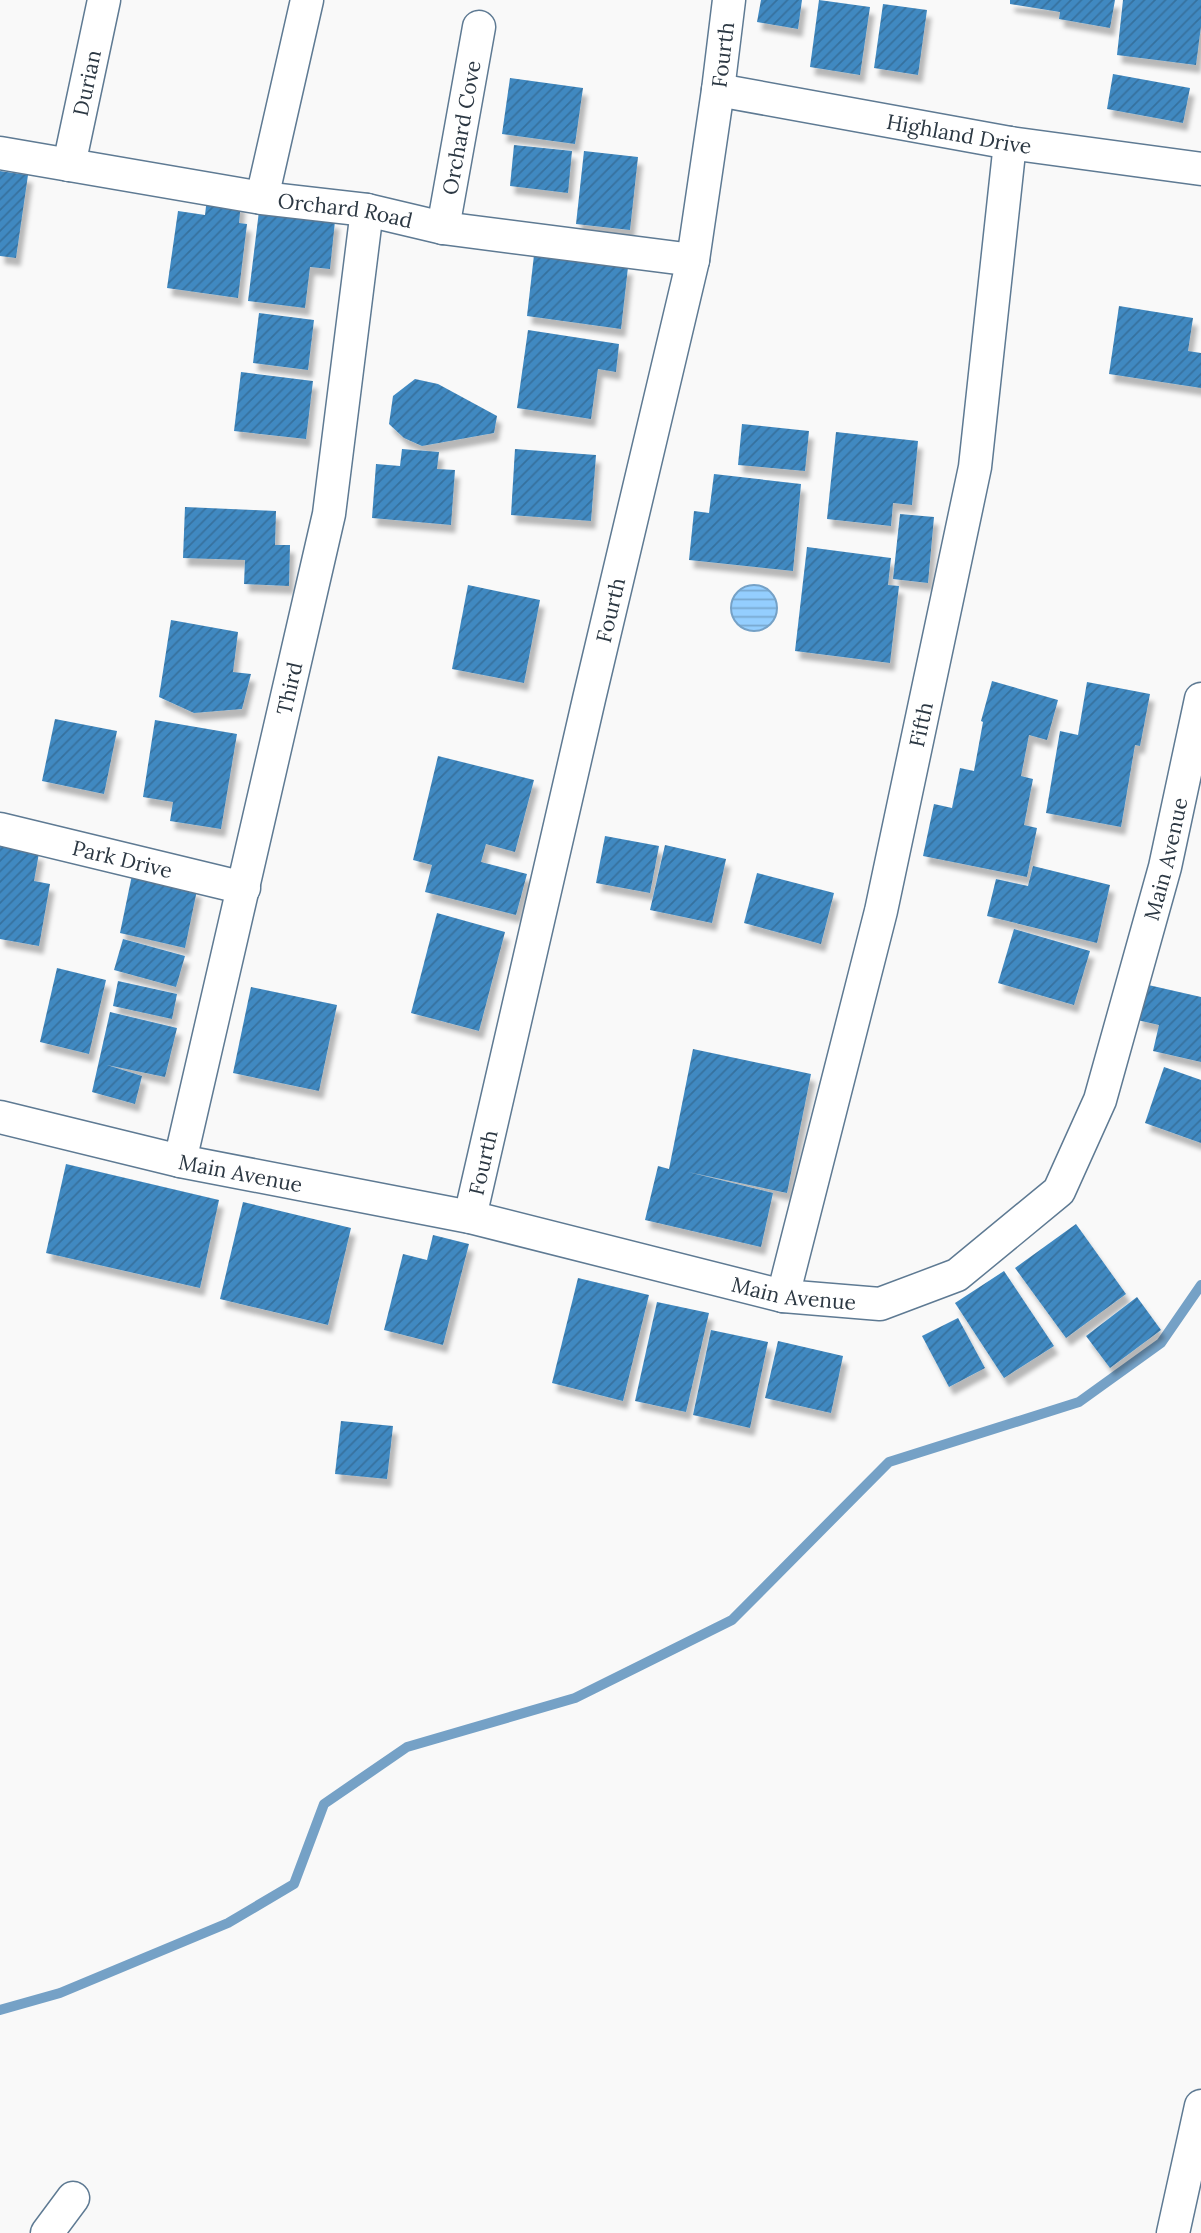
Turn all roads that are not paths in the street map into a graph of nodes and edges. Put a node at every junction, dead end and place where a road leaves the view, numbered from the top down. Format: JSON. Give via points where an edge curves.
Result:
{"nodes":[{"id":1,"x":104,"y":0,"type":"edge"},
{"id":2,"x":307,"y":0,"type":"edge"},
{"id":3,"x":729,"y":0,"type":"edge"},
{"id":4,"x":480,"y":27,"type":"dead end"},
{"id":5,"x":718,"y":90,"type":"junction"},
{"id":6,"x":1010,"y":143,"type":"junction"},
{"id":7,"x":0,"y":153,"type":"edge"},
{"id":8,"x":69,"y":165,"type":"junction"},
{"id":9,"x":1201,"y":169,"type":"edge"},
{"id":10,"x":262,"y":198,"type":"junction"},
{"id":11,"x":367,"y":210,"type":"junction"},
{"id":12,"x":443,"y":228,"type":"junction"},
{"id":13,"x":693,"y":260,"type":"junction"},
{"id":14,"x":1201,"y":699,"type":"edge"},
{"id":15,"x":0,"y":828,"type":"edge"},
{"id":16,"x":244,"y":888,"type":"junction"},
{"id":17,"x":0,"y":1117,"type":"edge"},
{"id":18,"x":180,"y":1161,"type":"junction"},
{"id":19,"x":470,"y":1217,"type":"junction"},
{"id":20,"x":783,"y":1296,"type":"junction"},
{"id":21,"x":1201,"y":2106,"type":"edge"},
{"id":22,"x":73,"y":2198,"type":"dead end"},
{"id":23,"x":47,"y":2233,"type":"edge"},
{"id":24,"x":1173,"y":2233,"type":"edge"}],
"edges":[{"from":1,"to":8,"type":"street","name":"Durian"},
{"from":2,"to":10,"type":"street"},
{"from":3,"to":5,"type":"street","name":"Fourth"},
{"from":4,"to":12,"type":"street","name":"Orchard Cove"},
{"from":5,"to":6,"type":"street","name":"Highland Drive"},
{"from":5,"to":13,"type":"street","name":"Fourth"},
{"from":6,"to":9,"type":"street","name":"Highland Drive"},
{"from":6,"to":20,"type":"street","name":"Fifth","via":[[975,467],[881,911]]},
{"from":7,"to":8,"type":"street","name":"Orchard Road"},
{"from":8,"to":10,"type":"street","name":"Orchard Road"},
{"from":10,"to":11,"type":"street","name":"Orchard Road"},
{"from":11,"to":12,"type":"street","name":"Orchard Road"},
{"from":11,"to":16,"type":"street","name":"Third","via":[[329,514]]},
{"from":12,"to":13,"type":"street","name":"Orchard Road"},
{"from":13,"to":19,"type":"street","name":"Fourth"},
{"from":14,"to":20,"type":"street","name":"Main Avenue","via":[[1165,867],[1100,1100],[1059,1191],[957,1275],[880,1304]]},
{"from":15,"to":16,"type":"street","name":"Park Drive"},
{"from":16,"to":18,"type":"street","name":"Third"},
{"from":17,"to":18,"type":"street","name":"Main Avenue"},
{"from":18,"to":19,"type":"street","name":"Main Avenue"},
{"from":19,"to":20,"type":"street","name":"Main Avenue"},
{"from":21,"to":24,"type":"street"},
{"from":22,"to":23,"type":"street"}]}
